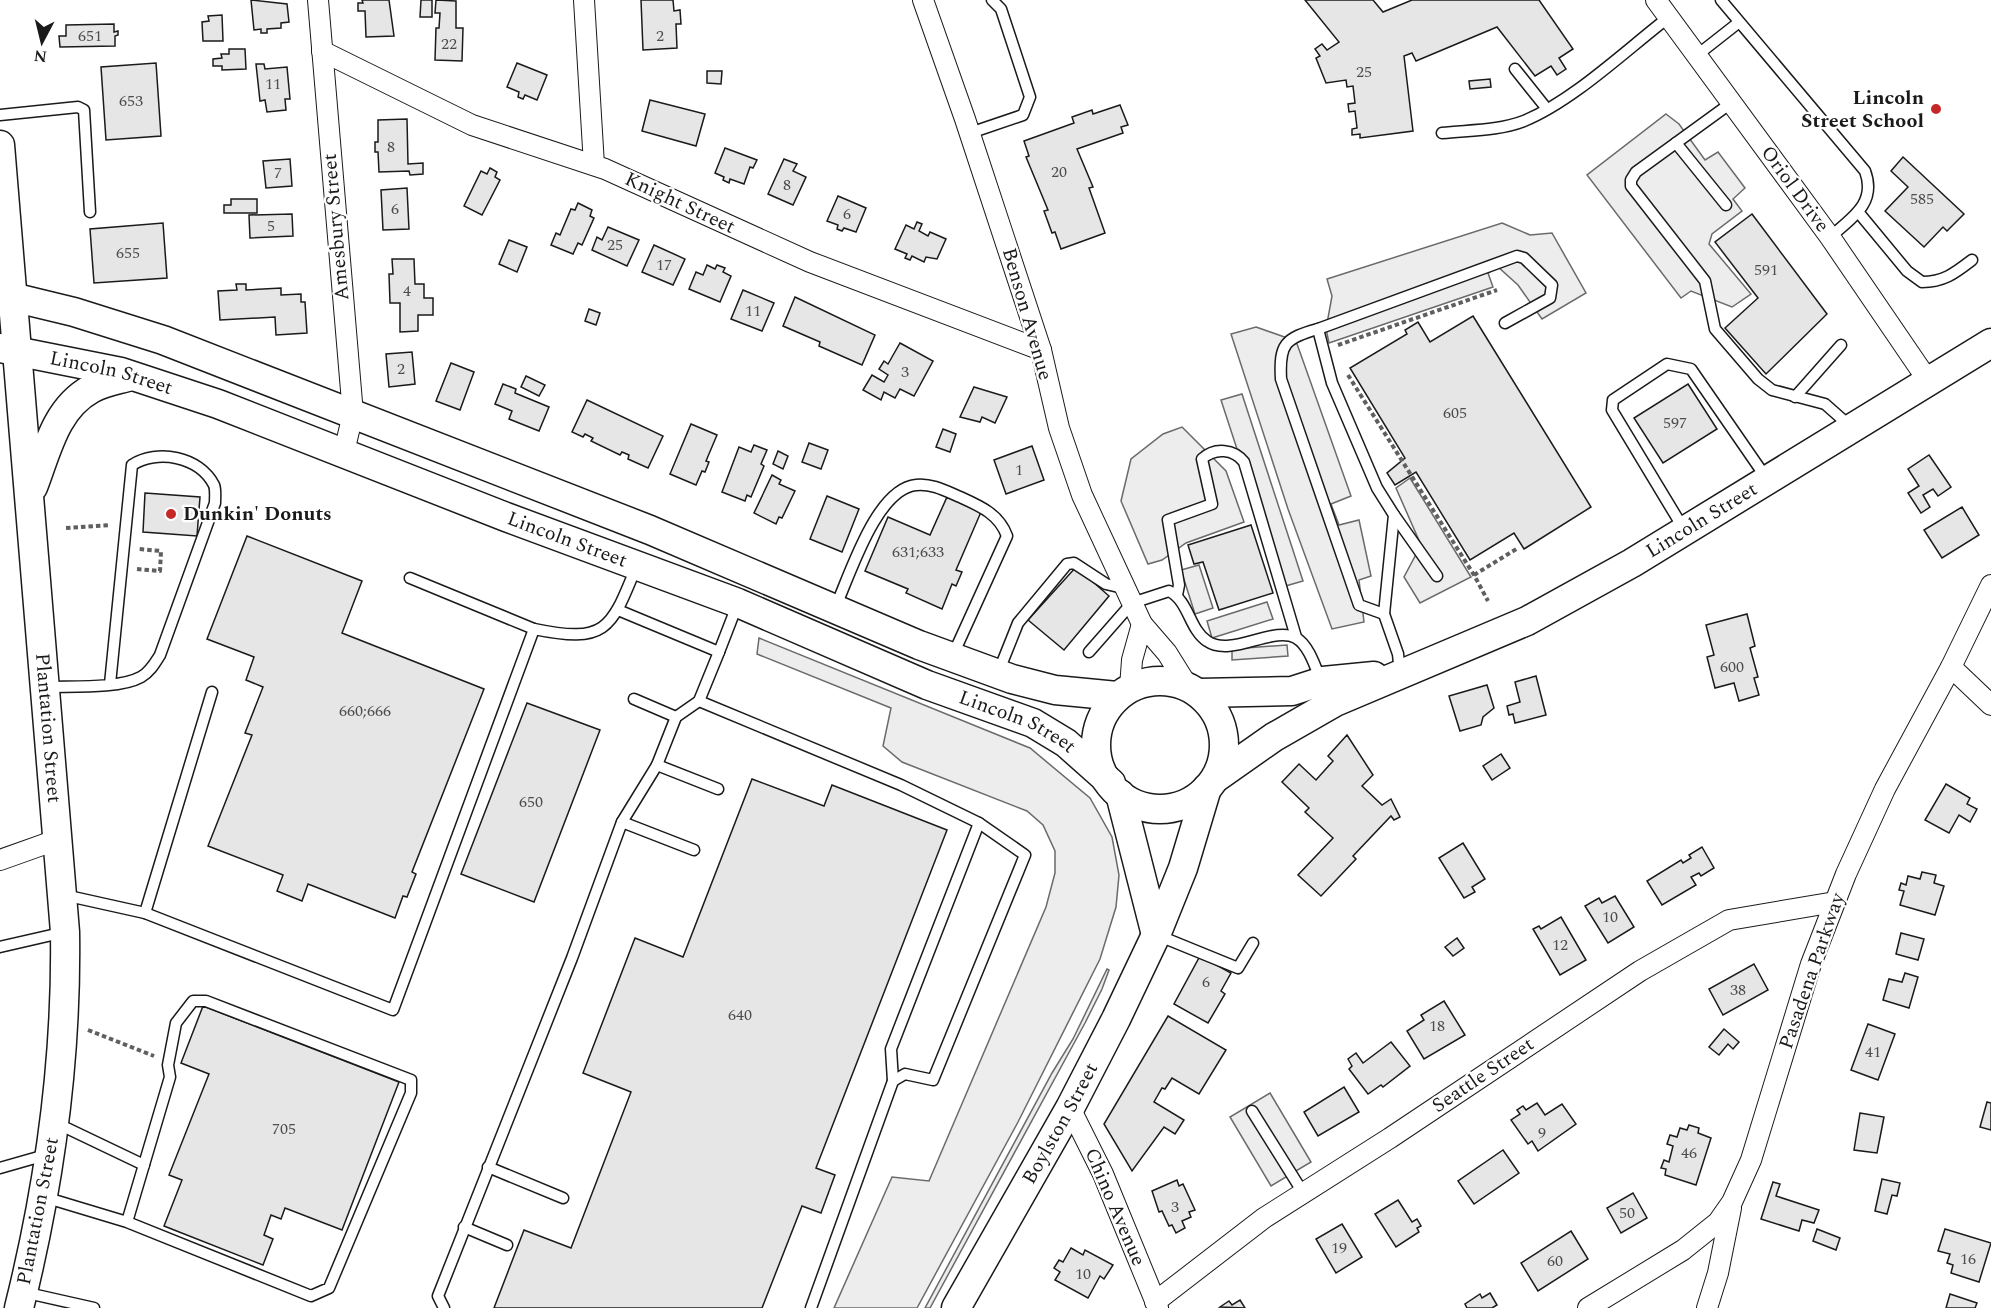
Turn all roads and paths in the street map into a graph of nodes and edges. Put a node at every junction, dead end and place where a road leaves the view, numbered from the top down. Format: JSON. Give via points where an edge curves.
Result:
{"nodes":[{"id":1,"x":318,"y":0,"type":"edge"},
{"id":2,"x":584,"y":0,"type":"edge"},
{"id":3,"x":922,"y":0,"type":"edge"},
{"id":4,"x":992,"y":0,"type":"edge"},
{"id":5,"x":1656,"y":0,"type":"edge"},
{"id":6,"x":1721,"y":0,"type":"edge"},
{"id":7,"x":1669,"y":17,"type":"junction"},
{"id":8,"x":1738,"y":23,"type":"junction"},
{"id":9,"x":322,"y":51,"type":"junction"},
{"id":10,"x":1695,"y":56,"type":"junction"},
{"id":11,"x":1515,"y":69,"type":"dead end"},
{"id":12,"x":1731,"y":103,"type":"junction"},
{"id":13,"x":1546,"y":109,"type":"junction"},
{"id":14,"x":0,"y":115,"type":"edge"},
{"id":15,"x":969,"y":133,"type":"junction"},
{"id":16,"x":1442,"y":133,"type":"dead end"},
{"id":17,"x":1676,"y":143,"type":"junction"},
{"id":18,"x":1,"y":157,"type":"edge"},
{"id":19,"x":594,"y":165,"type":"junction"},
{"id":20,"x":1726,"y":205,"type":"dead end"},
{"id":21,"x":90,"y":212,"type":"dead end"},
{"id":22,"x":1859,"y":213,"type":"junction"},
{"id":23,"x":1830,"y":237,"type":"junction"},
{"id":24,"x":1972,"y":260,"type":"dead end"},
{"id":25,"x":1497,"y":290,"type":"dead end"},
{"id":26,"x":6,"y":296,"type":"edge"},
{"id":27,"x":1504,"y":323,"type":"dead end"},
{"id":28,"x":1318,"y":329,"type":"junction"},
{"id":29,"x":1991,"y":343,"type":"edge"},
{"id":30,"x":1840,"y":345,"type":"dead end"},
{"id":31,"x":1331,"y":347,"type":"dead end"},
{"id":32,"x":9,"y":349,"type":"edge"},
{"id":33,"x":1041,"y":350,"type":"junction"},
{"id":34,"x":1343,"y":367,"type":"dead end"},
{"id":35,"x":131,"y":376,"type":"junction"},
{"id":36,"x":1929,"y":382,"type":"junction"},
{"id":37,"x":1795,"y":397,"type":"junction"},
{"id":38,"x":353,"y":414,"type":"junction"},
{"id":39,"x":1853,"y":429,"type":"junction"},
{"id":40,"x":344,"y":452,"type":"junction"},
{"id":41,"x":1768,"y":480,"type":"junction"},
{"id":42,"x":30,"y":495,"type":"junction"},
{"id":43,"x":1394,"y":515,"type":"junction"},
{"id":44,"x":115,"y":525,"type":"dead end"},
{"id":45,"x":66,"y":528,"type":"dead end"},
{"id":46,"x":650,"y":530,"type":"junction"},
{"id":47,"x":1685,"y":531,"type":"junction"},
{"id":48,"x":1518,"y":548,"type":"dead end"},
{"id":49,"x":136,"y":549,"type":"dead end"},
{"id":50,"x":637,"y":565,"type":"junction"},
{"id":51,"x":133,"y":569,"type":"dead end"},
{"id":52,"x":752,"y":572,"type":"junction"},
{"id":53,"x":1474,"y":575,"type":"junction"},
{"id":54,"x":1437,"y":576,"type":"dead end"},
{"id":55,"x":410,"y":578,"type":"dead end"},
{"id":56,"x":1991,"y":585,"type":"edge"},
{"id":57,"x":1177,"y":595,"type":"junction"},
{"id":58,"x":1130,"y":596,"type":"junction"},
{"id":59,"x":1488,"y":601,"type":"dead end"},
{"id":60,"x":738,"y":603,"type":"junction"},
{"id":61,"x":835,"y":609,"type":"junction"},
{"id":62,"x":618,"y":610,"type":"junction"},
{"id":63,"x":1384,"y":614,"type":"junction"},
{"id":64,"x":1142,"y":624,"type":"junction"},
{"id":65,"x":534,"y":629,"type":"junction"},
{"id":66,"x":1296,"y":637,"type":"junction"},
{"id":67,"x":719,"y":652,"type":"junction"},
{"id":68,"x":1089,"y":652,"type":"dead end"},
{"id":69,"x":952,"y":657,"type":"junction"},
{"id":70,"x":1951,"y":667,"type":"junction"},
{"id":71,"x":1400,"y":673,"type":"junction"},
{"id":72,"x":998,"y":674,"type":"junction"},
{"id":73,"x":1322,"y":682,"type":"junction"},
{"id":74,"x":110,"y":684,"type":"junction"},
{"id":75,"x":46,"y":687,"type":"junction"},
{"id":76,"x":1193,"y":689,"type":"junction"},
{"id":77,"x":212,"y":692,"type":"dead end"},
{"id":78,"x":1124,"y":692,"type":"junction"},
{"id":79,"x":634,"y":699,"type":"dead end"},
{"id":80,"x":699,"y":701,"type":"junction"},
{"id":81,"x":1991,"y":705,"type":"edge"},
{"id":82,"x":676,"y":717,"type":"junction"},
{"id":83,"x":657,"y":765,"type":"junction"},
{"id":84,"x":1212,"y":782,"type":"junction"},
{"id":85,"x":1115,"y":788,"type":"junction"},
{"id":86,"x":718,"y":789,"type":"dead end"},
{"id":87,"x":622,"y":822,"type":"junction"},
{"id":88,"x":979,"y":823,"type":"junction"},
{"id":89,"x":59,"y":839,"type":"junction"},
{"id":90,"x":694,"y":850,"type":"dead end"},
{"id":91,"x":0,"y":860,"type":"edge"},
{"id":92,"x":63,"y":895,"type":"junction"},
{"id":93,"x":1835,"y":902,"type":"junction"},
{"id":94,"x":145,"y":913,"type":"junction"},
{"id":95,"x":65,"y":932,"type":"junction"},
{"id":96,"x":1156,"y":935,"type":"junction"},
{"id":97,"x":1253,"y":943,"type":"dead end"},
{"id":98,"x":0,"y":947,"type":"edge"},
{"id":99,"x":87,"y":1030,"type":"dead end"},
{"id":100,"x":158,"y":1057,"type":"dead end"},
{"id":101,"x":893,"y":1081,"type":"junction"},
{"id":102,"x":1070,"y":1108,"type":"junction"},
{"id":103,"x":1252,"y":1112,"type":"dead end"},
{"id":104,"x":54,"y":1122,"type":"junction"},
{"id":105,"x":49,"y":1154,"type":"junction"},
{"id":106,"x":144,"y":1165,"type":"junction"},
{"id":107,"x":488,"y":1167,"type":"junction"},
{"id":108,"x":0,"y":1168,"type":"edge"},
{"id":109,"x":1302,"y":1191,"type":"junction"},
{"id":110,"x":44,"y":1197,"type":"junction"},
{"id":111,"x":563,"y":1198,"type":"dead end"},
{"id":112,"x":1732,"y":1202,"type":"junction"},
{"id":113,"x":127,"y":1222,"type":"junction"},
{"id":114,"x":464,"y":1227,"type":"junction"},
{"id":115,"x":507,"y":1245,"type":"dead end"},
{"id":116,"x":21,"y":1300,"type":"edge"},
{"id":117,"x":964,"y":1305,"type":"edge"},
{"id":118,"x":1157,"y":1305,"type":"edge"},
{"id":119,"x":94,"y":1308,"type":"edge"},
{"id":120,"x":444,"y":1308,"type":"edge"},
{"id":121,"x":811,"y":1308,"type":"edge"},
{"id":122,"x":1588,"y":1308,"type":"edge"},
{"id":123,"x":1707,"y":1308,"type":"edge"}],
"edges":[{"from":1,"to":9,"type":"street","name":"Amesbury Street"},
{"from":2,"to":19,"type":"street"},
{"from":3,"to":15,"type":"street","name":"Benson Avenue"},
{"from":4,"to":15,"type":"lane","via":[[1000,9],[1030,97],[1023,115]]},
{"from":5,"to":7,"type":"street","name":"Oriol Drive"},
{"from":6,"to":8,"type":"lane"},
{"from":7,"to":10,"type":"street","name":"Oriol Drive"},
{"from":7,"to":13,"type":"lane","via":[[1558,104]]},
{"from":8,"to":10,"type":"lane"},
{"from":8,"to":22,"type":"lane","via":[[1865,171],[1869,192]]},
{"from":9,"to":19,"type":"street","name":"Knight Street","via":[[472,125]]},
{"from":9,"to":38,"type":"street","name":"Amesbury Street"},
{"from":10,"to":12,"type":"street","name":"Oriol Drive"},
{"from":11,"to":13,"type":"lane"},
{"from":12,"to":17,"type":"lane"},
{"from":12,"to":23,"type":"street","name":"Oriol Drive"},
{"from":13,"to":16,"type":"lane","via":[[1503,127]]},
{"from":14,"to":21,"type":"lane","via":[[78,107],[84,110]]},
{"from":15,"to":33,"type":"street","name":"Benson Avenue"},
{"from":17,"to":20,"type":"lane"},
{"from":17,"to":37,"type":"lane","via":[[1636,172],[1631,186],[1705,281],[1714,329],[1758,379],[1772,390]]},
{"from":18,"to":26,"type":"main road","name":"Plantation Street"},
{"from":19,"to":33,"type":"street","name":"Knight Street","via":[[810,262]]},
{"from":22,"to":23,"type":"lane"},
{"from":22,"to":24,"type":"lane","via":[[1907,271],[1922,282],[1945,279]]},
{"from":23,"to":36,"type":"street","name":"Oriol Drive"},
{"from":25,"to":31,"type":"path"},
{"from":26,"to":32,"type":"main road","name":"Plantation Street"},
{"from":26,"to":38,"type":"main road","name":"Lincoln Street","via":[[163,340]]},
{"from":27,"to":28,"type":"lane","via":[[1550,298],[1553,292],[1552,285],[1517,256]]},
{"from":28,"to":43,"type":"lane","via":[[1332,383],[1377,488]]},
{"from":28,"to":63,"type":"lane","via":[[1294,336],[1286,345],[1280,358],[1281,379],[1359,606]]},
{"from":29,"to":36,"type":"main road","name":"Lincoln Street"},
{"from":30,"to":37,"type":"lane"},
{"from":32,"to":35,"type":"main road","name":"Lincoln Street"},
{"from":32,"to":42,"type":"main road","name":"Plantation Street"},
{"from":33,"to":58,"type":"street","name":"Benson Avenue","via":[[1059,428],[1082,495]]},
{"from":34,"to":53,"type":"path"},
{"from":35,"to":40,"type":"main road","name":"Lincoln Street"},
{"from":35,"to":42,"type":"main road","via":[[93,388],[61,416]]},
{"from":36,"to":39,"type":"main road","name":"Lincoln Street"},
{"from":37,"to":39,"type":"lane","via":[[1825,404]]},
{"from":38,"to":40,"type":"street","name":"Amesbury Street"},
{"from":38,"to":46,"type":"main road","name":"Lincoln Street"},
{"from":39,"to":41,"type":"main road","name":"Lincoln Street"},
{"from":40,"to":50,"type":"main road","name":"Lincoln Street"},
{"from":41,"to":47,"type":"main road","name":"Lincoln Street"},
{"from":41,"to":47,"type":"lane","via":[[1691,369],[1667,364],[1613,400],[1612,410]]},
{"from":42,"to":75,"type":"main road","name":"Plantation Street"},
{"from":43,"to":54,"type":"lane"},
{"from":43,"to":63,"type":"lane"},
{"from":44,"to":45,"type":"path"},
{"from":46,"to":50,"type":"main road"},
{"from":46,"to":52,"type":"main road","name":"Lincoln Street"},
{"from":47,"to":71,"type":"main road","name":"Lincoln Street","via":[[1527,621]]},
{"from":48,"to":53,"type":"path"},
{"from":49,"to":51,"type":"path","via":[[161,550],[160,571]]},
{"from":50,"to":60,"type":"main road","name":"Lincoln Street"},
{"from":50,"to":62,"type":"lane"},
{"from":52,"to":60,"type":"main road"},
{"from":52,"to":61,"type":"main road","name":"Lincoln Street"},
{"from":53,"to":59,"type":"path"},
{"from":55,"to":65,"type":"lane"},
{"from":56,"to":70,"type":"street","name":"Pasadena Parkway"},
{"from":57,"to":58,"type":"lane","via":[[1168,591]]},
{"from":57,"to":66,"type":"lane","via":[[1199,634],[1208,642],[1224,646]]},
{"from":57,"to":66,"type":"lane","via":[[1179,585],[1168,520],[1212,504],[1202,459],[1229,450],[1244,462]]},
{"from":58,"to":64,"type":"street","name":"Benson Avenue"},
{"from":58,"to":68,"type":"lane"},
{"from":58,"to":72,"type":"lane","via":[[1074,563],[1067,564],[1018,623]]},
{"from":60,"to":67,"type":"lane"},
{"from":60,"to":85,"type":"main road","name":"Lincoln Street","via":[[927,685],[1033,723],[1066,743]]},
{"from":61,"to":69,"type":"main road","name":"Lincoln Street"},
{"from":61,"to":69,"type":"lane","via":[[876,518],[893,494],[915,485],[939,488],[986,509],[1003,525],[1007,536]]},
{"from":62,"to":65,"type":"lane","via":[[609,624],[588,635]]},
{"from":62,"to":67,"type":"lane"},
{"from":63,"to":71,"type":"lane","via":[[1398,654]]},
{"from":64,"to":76,"type":"street","name":"Benson Avenue"},
{"from":64,"to":78,"type":"street"},
{"from":65,"to":94,"type":"lane","via":[[393,1010]]},
{"from":66,"to":73,"type":"lane"},
{"from":67,"to":80,"type":"lane"},
{"from":69,"to":72,"type":"main road","name":"Lincoln Street"},
{"from":70,"to":81,"type":"street"},
{"from":70,"to":93,"type":"street","name":"Pasadena Parkway","via":[[1885,789]]},
{"from":71,"to":73,"type":"main road","name":"Lincoln Street"},
{"from":71,"to":84,"type":"main road","name":"Lincoln Street","via":[[1335,702],[1274,737]]},
{"from":72,"to":78,"type":"main road","name":"Lincoln Street","via":[[1055,690]]},
{"from":73,"to":76,"type":"main road","name":"Lincoln Street","via":[[1292,691]]},
{"from":74,"to":74,"type":"lane","via":[[141,677],[160,655],[208,527],[215,487],[205,473],[184,460],[164,456],[143,458],[130,471]]},
{"from":74,"to":75,"type":"lane"},
{"from":75,"to":89,"type":"main road","name":"Plantation Street"},
{"from":76,"to":78,"type":"main road","via":[[1166,682]]},
{"from":76,"to":84,"type":"main road","via":[[1213,711],[1221,727],[1223,744]]},
{"from":77,"to":94,"type":"lane"},
{"from":78,"to":85,"type":"main road","via":[[1103,714],[1096,742],[1101,770]]},
{"from":79,"to":82,"type":"lane"},
{"from":80,"to":82,"type":"lane"},
{"from":80,"to":88,"type":"lane"},
{"from":82,"to":83,"type":"lane"},
{"from":83,"to":86,"type":"lane"},
{"from":83,"to":87,"type":"lane"},
{"from":84,"to":85,"type":"main road","via":[[1183,804],[1170,808],[1142,806]]},
{"from":84,"to":96,"type":"main road","name":"Boylston Street"},
{"from":85,"to":96,"type":"main road"},
{"from":87,"to":90,"type":"lane"},
{"from":87,"to":107,"type":"lane"},
{"from":88,"to":101,"type":"lane","via":[[891,1049]]},
{"from":88,"to":101,"type":"lane","via":[[1025,855],[933,1080],[905,1074]]},
{"from":89,"to":91,"type":"street"},
{"from":89,"to":92,"type":"main road","name":"Plantation Street"},
{"from":92,"to":94,"type":"lane"},
{"from":92,"to":95,"type":"main road","name":"Plantation Street"},
{"from":93,"to":109,"type":"street","name":"Seattle Street","via":[[1729,920],[1640,971],[1390,1138]]},
{"from":93,"to":112,"type":"street","name":"Pasadena Parkway","via":[[1751,1160]]},
{"from":95,"to":98,"type":"lane"},
{"from":95,"to":104,"type":"main road","name":"Plantation Street","via":[[66,1008]]},
{"from":96,"to":97,"type":"lane","via":[[1238,968]]},
{"from":96,"to":102,"type":"main road","name":"Boylston Street"},
{"from":99,"to":100,"type":"path"},
{"from":101,"to":121,"type":"lane"},
{"from":102,"to":117,"type":"main road","name":"Boylston Street"},
{"from":102,"to":118,"type":"street","name":"Chino Avenue","via":[[1103,1174]]},
{"from":103,"to":109,"type":"lane"},
{"from":104,"to":105,"type":"main road","name":"Plantation Street"},
{"from":104,"to":106,"type":"lane"},
{"from":105,"to":108,"type":"lane"},
{"from":105,"to":110,"type":"main road","name":"Plantation Street"},
{"from":106,"to":113,"type":"lane"},
{"from":106,"to":113,"type":"lane","via":[[170,1077],[168,1065],[176,1023],[193,1001],[206,1001],[325,1046],[411,1080],[413,1086],[329,1288],[311,1296]]},
{"from":107,"to":111,"type":"lane"},
{"from":107,"to":114,"type":"lane"},
{"from":109,"to":118,"type":"street","name":"Seattle Street"},
{"from":110,"to":113,"type":"lane"},
{"from":110,"to":116,"type":"main road","name":"Plantation Street"},
{"from":112,"to":122,"type":"street","name":"Pasadena Parkway","via":[[1718,1222],[1683,1250]]},
{"from":112,"to":123,"type":"street"},
{"from":114,"to":115,"type":"lane"},
{"from":114,"to":120,"type":"lane","via":[[438,1296]]},
{"from":116,"to":119,"type":"lane"}]}
